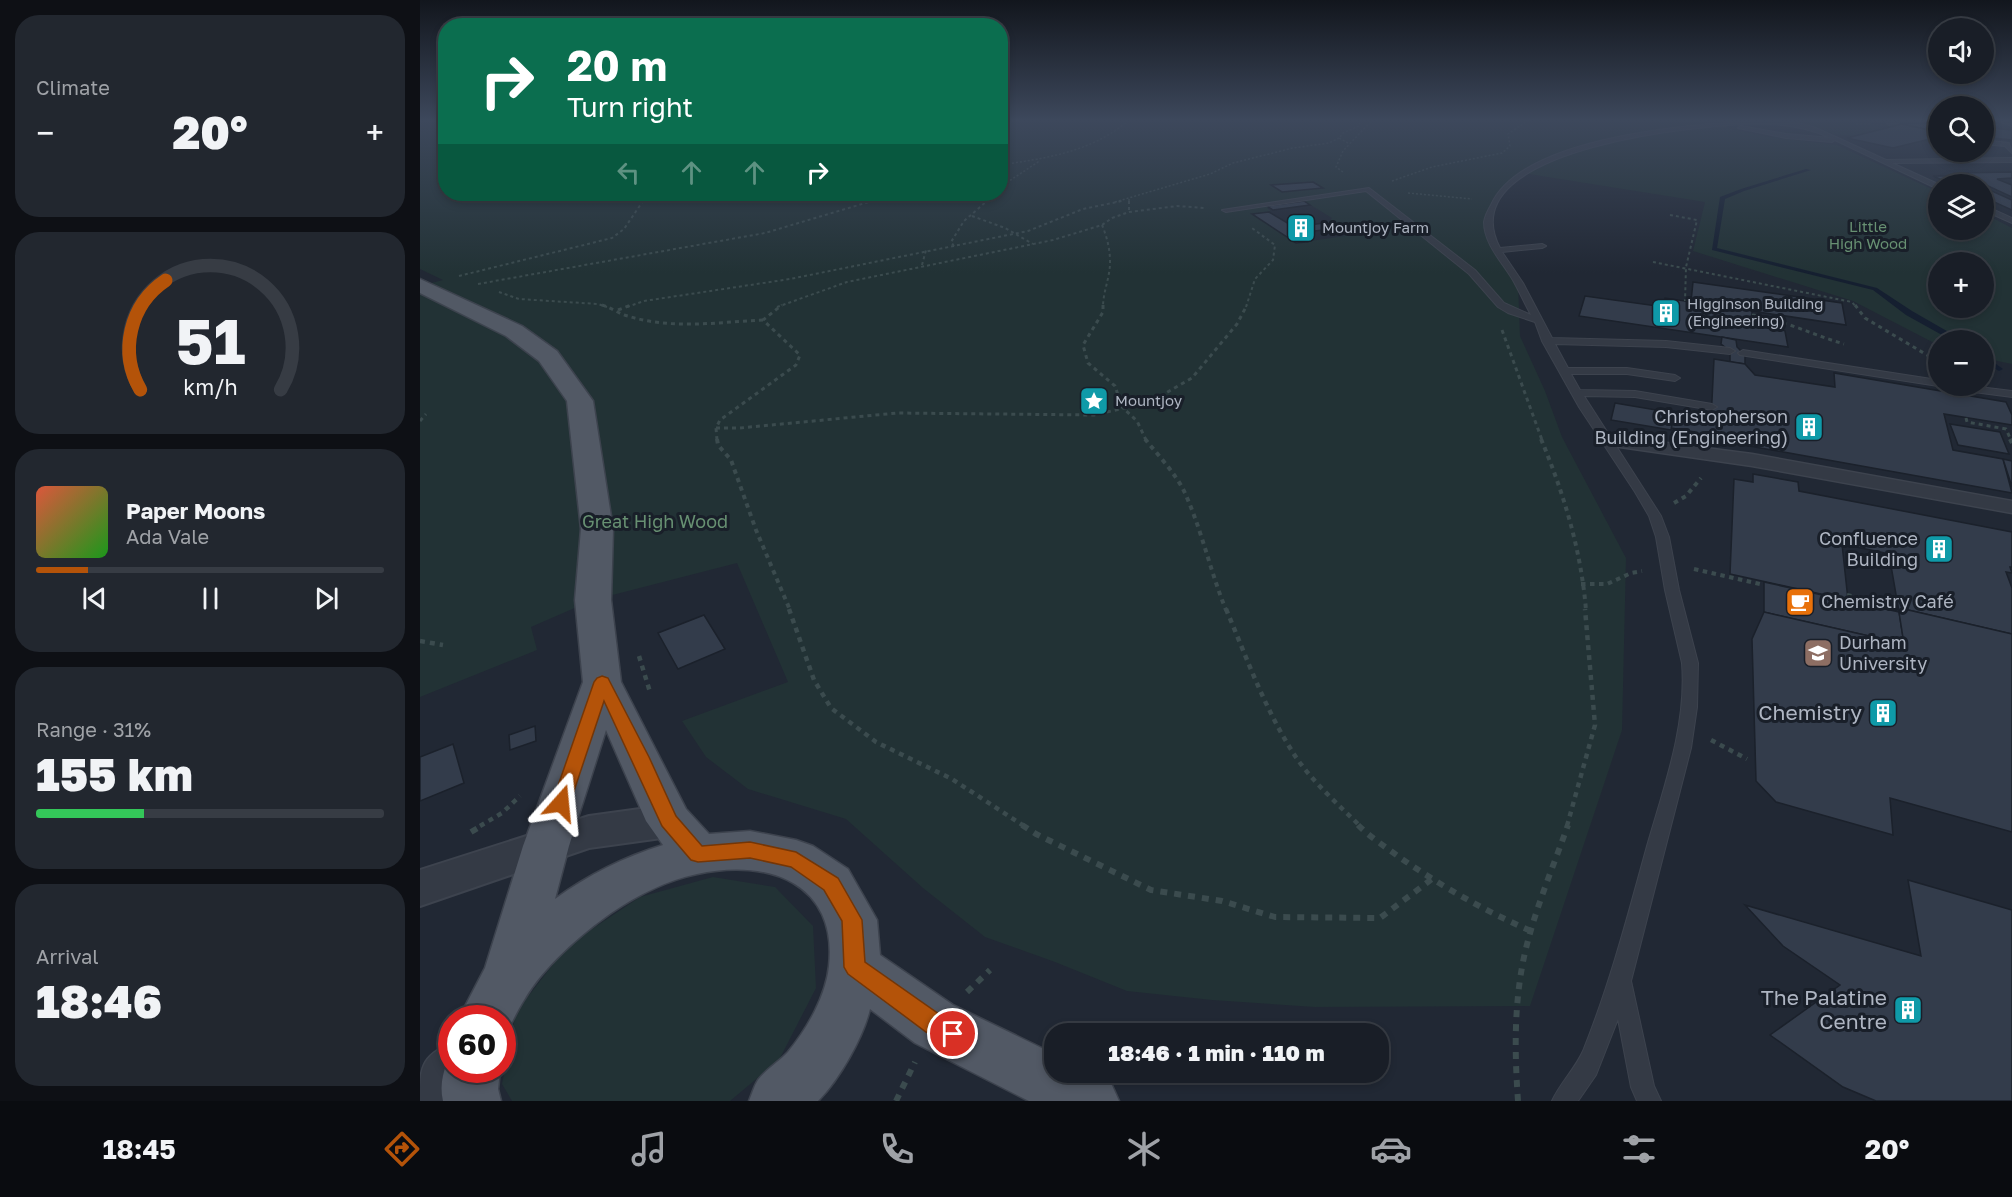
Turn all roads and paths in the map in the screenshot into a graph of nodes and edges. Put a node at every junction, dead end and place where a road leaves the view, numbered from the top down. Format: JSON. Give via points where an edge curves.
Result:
{"nodes":[{"id":1,"x":1022,"y":170,"type":"edge"},
{"id":2,"x":1218,"y":170,"type":"edge"},
{"id":3,"x":1341,"y":170,"type":"edge"},
{"id":4,"x":1423,"y":170,"type":"edge"},
{"id":5,"x":1528,"y":170,"type":"edge"},
{"id":6,"x":1903,"y":170,"type":"edge"},
{"id":7,"x":1416,"y":172,"type":"dead end"},
{"id":8,"x":1008,"y":181,"type":"edge"},
{"id":9,"x":1928,"y":182,"type":"edge"},
{"id":10,"x":1369,"y":190,"type":"junction"},
{"id":11,"x":1129,"y":198,"type":"junction"},
{"id":12,"x":643,"y":201,"type":"edge"},
{"id":13,"x":869,"y":201,"type":"edge"},
{"id":14,"x":987,"y":201,"type":"edge"},
{"id":15,"x":1495,"y":201,"type":"junction"},
{"id":16,"x":1226,"y":210,"type":"junction"},
{"id":17,"x":1129,"y":212,"type":"junction"},
{"id":18,"x":1994,"y":212,"type":"edge"},
{"id":19,"x":1670,"y":215,"type":"dead end"},
{"id":20,"x":971,"y":216,"type":"junction"},
{"id":21,"x":2012,"y":221,"type":"edge"},
{"id":22,"x":1102,"y":225,"type":"junction"},
{"id":23,"x":1016,"y":234,"type":"junction"},
{"id":24,"x":1034,"y":244,"type":"junction"},
{"id":25,"x":955,"y":246,"type":"junction"},
{"id":26,"x":1542,"y":246,"type":"dead end"},
{"id":27,"x":926,"y":250,"type":"junction"},
{"id":28,"x":1499,"y":250,"type":"junction"},
{"id":29,"x":1653,"y":262,"type":"dead end"},
{"id":30,"x":922,"y":265,"type":"junction"},
{"id":31,"x":1686,"y":267,"type":"junction"},
{"id":32,"x":453,"y":278,"type":"dead end"},
{"id":33,"x":480,"y":283,"type":"junction"},
{"id":34,"x":420,"y":285,"type":"edge"},
{"id":35,"x":473,"y":285,"type":"dead end"},
{"id":36,"x":1685,"y":301,"type":"dead end"},
{"id":37,"x":1501,"y":305,"type":"junction"},
{"id":38,"x":618,"y":310,"type":"junction"},
{"id":39,"x":1752,"y":315,"type":"dead end"},
{"id":40,"x":763,"y":320,"type":"junction"},
{"id":41,"x":1537,"y":320,"type":"junction"},
{"id":42,"x":1547,"y":341,"type":"junction"},
{"id":43,"x":1848,"y":345,"type":"dead end"},
{"id":44,"x":1730,"y":351,"type":"dead end"},
{"id":45,"x":1743,"y":353,"type":"dead end"},
{"id":46,"x":1928,"y":356,"type":"edge"},
{"id":47,"x":1564,"y":371,"type":"junction"},
{"id":48,"x":1675,"y":378,"type":"dead end"},
{"id":49,"x":1928,"y":381,"type":"edge"},
{"id":50,"x":1994,"y":392,"type":"edge"},
{"id":51,"x":1577,"y":393,"type":"junction"},
{"id":52,"x":2012,"y":394,"type":"edge"},
{"id":53,"x":1122,"y":407,"type":"junction"},
{"id":54,"x":1712,"y":407,"type":"dead end"},
{"id":55,"x":426,"y":414,"type":"dead end"},
{"id":56,"x":1966,"y":418,"type":"dead end"},
{"id":57,"x":420,"y":421,"type":"edge"},
{"id":58,"x":716,"y":428,"type":"junction"},
{"id":59,"x":1605,"y":440,"type":"junction"},
{"id":60,"x":2012,"y":443,"type":"edge"},
{"id":61,"x":1752,"y":460,"type":"junction"},
{"id":62,"x":2012,"y":507,"type":"edge"},
{"id":63,"x":1654,"y":515,"type":"junction"},
{"id":64,"x":1669,"y":569,"type":"junction"},
{"id":65,"x":1581,"y":584,"type":"junction"},
{"id":66,"x":1764,"y":585,"type":"dead end"},
{"id":67,"x":1851,"y":597,"type":"dead end"},
{"id":68,"x":1898,"y":606,"type":"dead end"},
{"id":69,"x":420,"y":641,"type":"edge"},
{"id":70,"x":443,"y":645,"type":"dead end"},
{"id":71,"x":602,"y":682,"type":"junction"},
{"id":72,"x":1707,"y":738,"type":"dead end"},
{"id":73,"x":1747,"y":759,"type":"dead end"},
{"id":74,"x":522,"y":794,"type":"dead end"},
{"id":75,"x":466,"y":835,"type":"dead end"},
{"id":76,"x":683,"y":837,"type":"junction"},
{"id":77,"x":546,"y":846,"type":"junction"},
{"id":78,"x":1432,"y":879,"type":"junction"},
{"id":79,"x":420,"y":888,"type":"edge"},
{"id":80,"x":1531,"y":931,"type":"junction"},
{"id":81,"x":855,"y":967,"type":"junction"},
{"id":82,"x":1621,"y":983,"type":"junction"},
{"id":83,"x":496,"y":1000,"type":"edge"},
{"id":84,"x":446,"y":1083,"type":"edge"},
{"id":85,"x":470,"y":1083,"type":"edge"},
{"id":86,"x":434,"y":1101,"type":"edge"},
{"id":87,"x":472,"y":1101,"type":"edge"},
{"id":88,"x":778,"y":1101,"type":"edge"},
{"id":89,"x":1090,"y":1101,"type":"edge"},
{"id":90,"x":1518,"y":1101,"type":"edge"},
{"id":91,"x":1564,"y":1101,"type":"edge"},
{"id":92,"x":1649,"y":1101,"type":"edge"}],
"edges":[{"from":1,"to":8,"type":"path"},
{"from":2,"to":11,"type":"path"},
{"from":3,"to":10,"type":"path"},
{"from":4,"to":7,"type":"path"},
{"from":5,"to":15,"type":"lane","via":[[1511,181]]},
{"from":6,"to":9,"type":"lane"},
{"from":10,"to":15,"type":"path"},
{"from":10,"to":16,"type":"lane"},
{"from":10,"to":37,"type":"lane","via":[[1452,255]]},
{"from":11,"to":17,"type":"path"},
{"from":11,"to":23,"type":"path","via":[[1083,209]]},
{"from":12,"to":32,"type":"path","via":[[624,230],[612,238]]},
{"from":13,"to":33,"type":"path","via":[[765,233]]},
{"from":14,"to":20,"type":"path"},
{"from":15,"to":28,"type":"lane","via":[[1488,216],[1491,239]]},
{"from":16,"to":17,"type":"path","via":[[1177,206]]},
{"from":16,"to":53,"type":"path","via":[[1275,245],[1273,260],[1255,279],[1237,324],[1192,378],[1150,402]]},
{"from":17,"to":22,"type":"path"},
{"from":18,"to":21,"type":"lane"},
{"from":19,"to":31,"type":"path","via":[[1697,220]]},
{"from":20,"to":23,"type":"path"},
{"from":20,"to":25,"type":"path","via":[[951,242]]},
{"from":22,"to":24,"type":"path"},
{"from":22,"to":53,"type":"path","via":[[1108,237],[1110,271],[1103,312],[1083,345],[1088,363],[1115,386]]},
{"from":23,"to":24,"type":"path"},
{"from":23,"to":25,"type":"path"},
{"from":24,"to":30,"type":"path"},
{"from":25,"to":27,"type":"path"},
{"from":26,"to":28,"type":"lane"},
{"from":27,"to":30,"type":"path"},
{"from":27,"to":38,"type":"path","via":[[790,279],[644,301]]},
{"from":28,"to":41,"type":"lane"},
{"from":29,"to":31,"type":"path"},
{"from":30,"to":40,"type":"path","via":[[818,292],[777,307]]},
{"from":31,"to":36,"type":"path"},
{"from":31,"to":46,"type":"path","via":[[1852,302],[1865,318]]},
{"from":33,"to":35,"type":"path"},
{"from":33,"to":38,"type":"path","via":[[519,299],[577,302]]},
{"from":34,"to":71,"type":"main road","via":[[514,331],[548,356],[580,401],[597,529],[593,600]]},
{"from":37,"to":41,"type":"lane"},
{"from":37,"to":65,"type":"path","via":[[1503,334],[1569,515]]},
{"from":38,"to":40,"type":"path","via":[[626,316],[674,324]]},
{"from":39,"to":43,"type":"path","via":[[1777,319]]},
{"from":40,"to":58,"type":"path","via":[[800,355],[796,365],[720,420]]},
{"from":41,"to":42,"type":"lane"},
{"from":42,"to":44,"type":"lane","via":[[1666,344]]},
{"from":42,"to":47,"type":"lane"},
{"from":45,"to":49,"type":"lane"},
{"from":47,"to":48,"type":"lane","via":[[1627,371]]},
{"from":47,"to":51,"type":"lane"},
{"from":50,"to":52,"type":"lane"},
{"from":51,"to":54,"type":"lane","via":[[1635,394]]},
{"from":51,"to":59,"type":"lane"},
{"from":53,"to":58,"type":"path","via":[[1094,415],[897,413]]},
{"from":53,"to":78,"type":"path","via":[[1137,421],[1143,436],[1183,489],[1223,604],[1292,752],[1368,835]]},
{"from":55,"to":57,"type":"path"},
{"from":56,"to":60,"type":"path","via":[[1967,422],[2006,429]]},
{"from":58,"to":78,"type":"path","via":[[718,445],[731,460],[739,479],[814,680],[831,708],[876,742],[952,779],[1036,834],[1151,890],[1222,901],[1275,917],[1380,918]]},
{"from":59,"to":61,"type":"street"},
{"from":59,"to":63,"type":"lane"},
{"from":61,"to":62,"type":"street"},
{"from":61,"to":63,"type":"path","via":[[1708,472],[1686,496]]},
{"from":63,"to":64,"type":"lane","via":[[1667,550]]},
{"from":64,"to":65,"type":"path","via":[[1637,570],[1614,584]]},
{"from":64,"to":66,"type":"path"},
{"from":64,"to":82,"type":"lane","via":[[1691,654],[1691,688],[1669,800]]},
{"from":65,"to":80,"type":"path","via":[[1595,725],[1574,810]]},
{"from":67,"to":68,"type":"path"},
{"from":69,"to":70,"type":"path"},
{"from":71,"to":76,"type":"main road"},
{"from":71,"to":77,"type":"main road"},
{"from":72,"to":73,"type":"path"},
{"from":74,"to":75,"type":"path","via":[[502,813]]},
{"from":76,"to":77,"type":"street","via":[[589,832]]},
{"from":76,"to":81,"type":"main road","via":[[796,860],[831,884],[852,920]]},
{"from":76,"to":83,"type":"main road","via":[[646,870],[594,898],[546,935]]},
{"from":77,"to":79,"type":"street"},
{"from":77,"to":83,"type":"main road"},
{"from":78,"to":80,"type":"path","via":[[1490,913]]},
{"from":80,"to":90,"type":"path","via":[[1521,973],[1514,1042]]},
{"from":81,"to":88,"type":"main road","via":[[841,1018],[808,1071]]},
{"from":81,"to":89,"type":"main road","via":[[934,1024]]},
{"from":82,"to":91,"type":"lane","via":[[1586,1071]]},
{"from":82,"to":92,"type":"lane"},
{"from":84,"to":86,"type":"street"},
{"from":85,"to":87,"type":"main road"}]}
